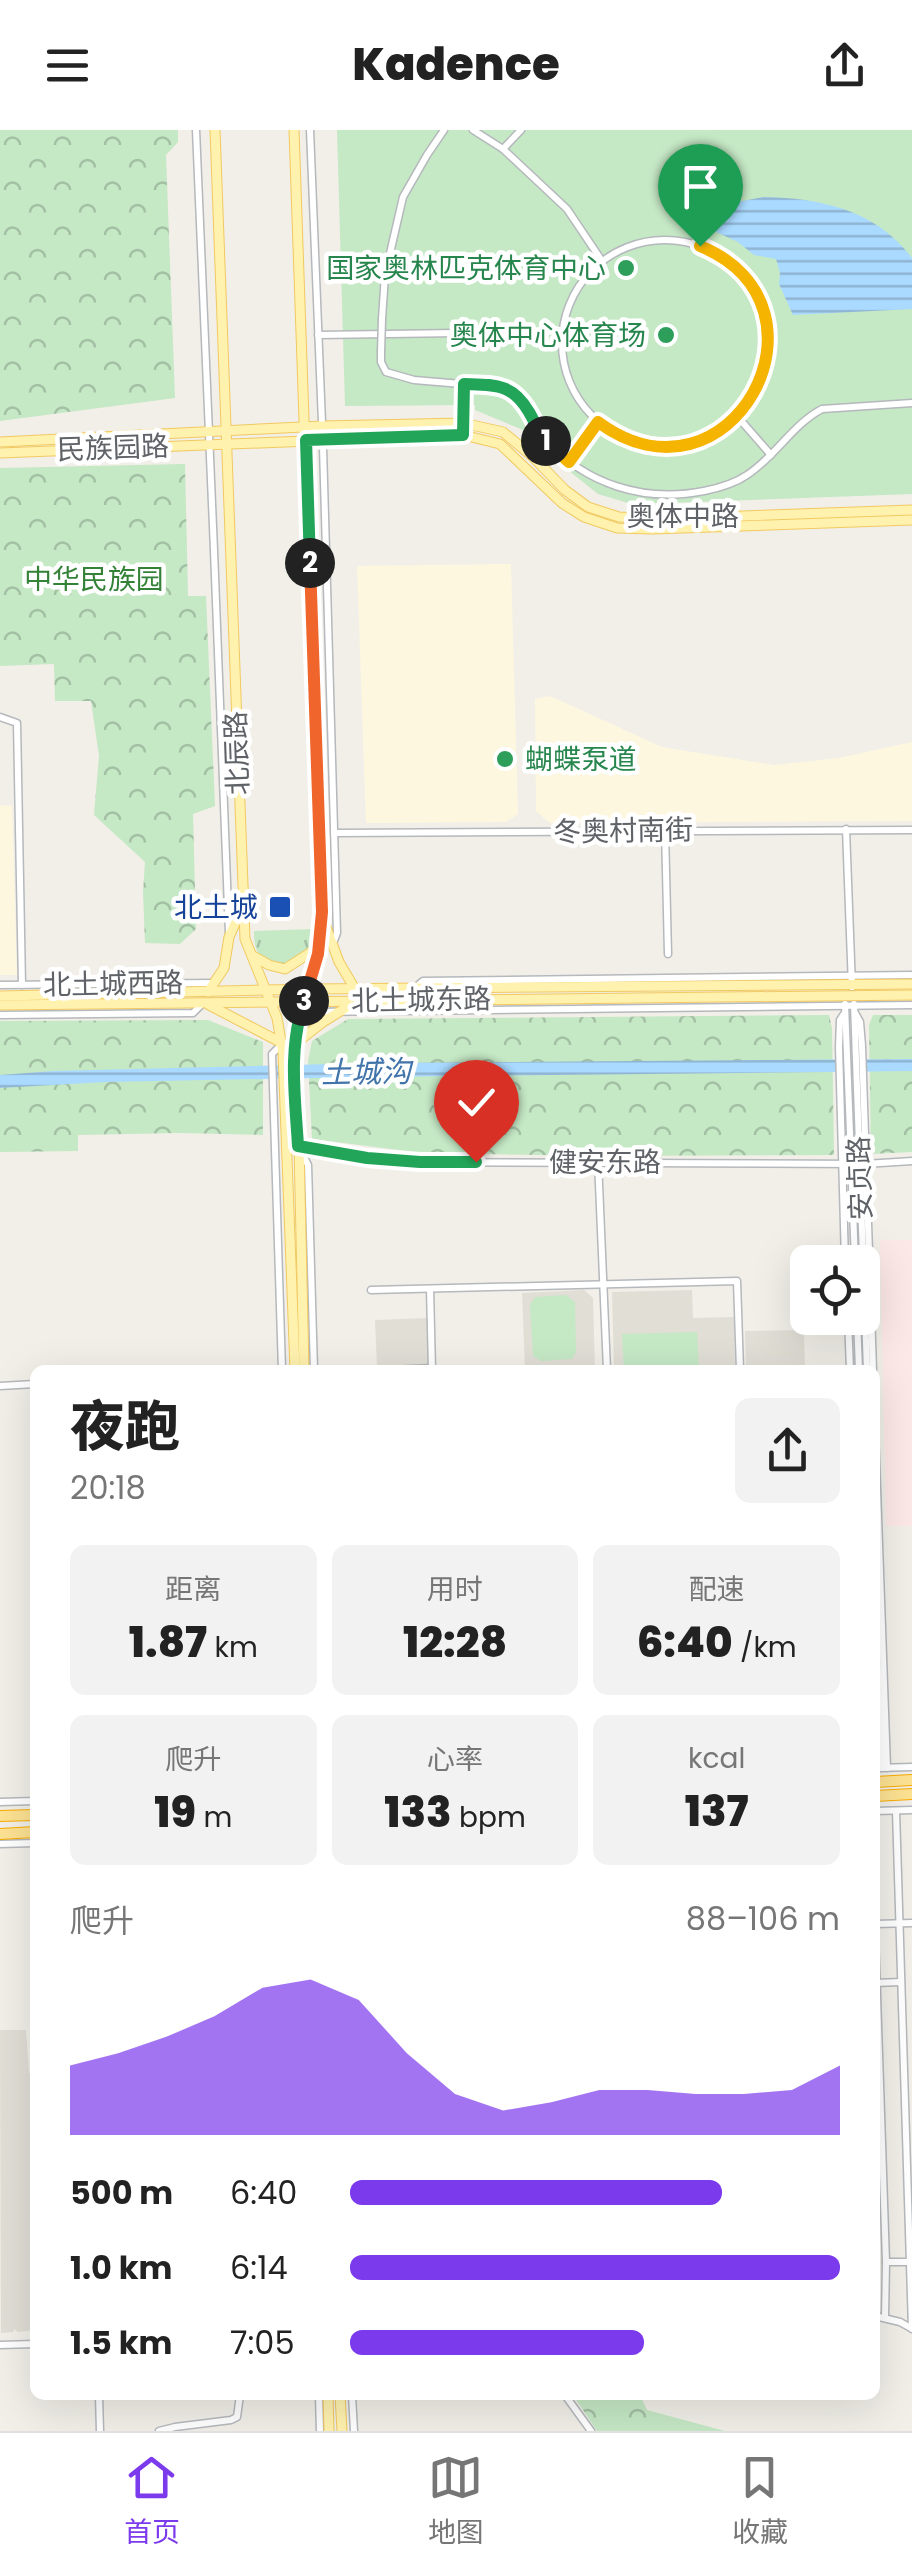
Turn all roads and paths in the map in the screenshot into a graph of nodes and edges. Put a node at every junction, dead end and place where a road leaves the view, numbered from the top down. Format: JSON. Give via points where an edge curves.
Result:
{"nodes":[{"id":1,"x":196,"y":130,"type":"edge"},
{"id":2,"x":215,"y":130,"type":"edge"},
{"id":3,"x":294,"y":130,"type":"edge"},
{"id":4,"x":310,"y":130,"type":"edge"},
{"id":5,"x":444,"y":130,"type":"edge"},
{"id":6,"x":473,"y":130,"type":"edge"},
{"id":7,"x":521,"y":130,"type":"edge"},
{"id":8,"x":503,"y":149,"type":"junction"},
{"id":9,"x":602,"y":261,"type":"junction"},
{"id":10,"x":520,"y":332,"type":"dead end"},
{"id":11,"x":318,"y":335,"type":"junction"},
{"id":12,"x":464,"y":384,"type":"junction"},
{"id":13,"x":912,"y":404,"type":"edge"},
{"id":14,"x":738,"y":416,"type":"junction"},
{"id":15,"x":598,"y":422,"type":"junction"},
{"id":16,"x":464,"y":423,"type":"junction"},
{"id":17,"x":322,"y":426,"type":"junction"},
{"id":18,"x":306,"y":428,"type":"junction"},
{"id":19,"x":226,"y":431,"type":"junction"},
{"id":20,"x":463,"y":435,"type":"junction"},
{"id":21,"x":211,"y":439,"type":"junction"},
{"id":22,"x":306,"y":440,"type":"junction"},
{"id":23,"x":323,"y":440,"type":"junction"},
{"id":24,"x":0,"y":442,"type":"edge"},
{"id":25,"x":226,"y":443,"type":"junction"},
{"id":26,"x":0,"y":453,"type":"edge"},
{"id":27,"x":771,"y":455,"type":"junction"},
{"id":28,"x":569,"y":462,"type":"junction"},
{"id":29,"x":912,"y":510,"type":"edge"},
{"id":30,"x":912,"y":520,"type":"edge"},
{"id":31,"x":0,"y":716,"type":"edge"},
{"id":32,"x":846,"y":829,"type":"junction"},
{"id":33,"x":665,"y":830,"type":"junction"},
{"id":34,"x":912,"y":830,"type":"edge"},
{"id":35,"x":334,"y":834,"type":"junction"},
{"id":36,"x":243,"y":906,"type":"junction"},
{"id":37,"x":321,"y":914,"type":"junction"},
{"id":38,"x":229,"y":938,"type":"junction"},
{"id":39,"x":332,"y":944,"type":"junction"},
{"id":40,"x":319,"y":948,"type":"junction"},
{"id":41,"x":251,"y":954,"type":"junction"},
{"id":42,"x":668,"y":954,"type":"dead end"},
{"id":43,"x":912,"y":975,"type":"edge"},
{"id":44,"x":851,"y":980,"type":"junction"},
{"id":45,"x":912,"y":984,"type":"edge"},
{"id":46,"x":0,"y":985,"type":"edge"},
{"id":47,"x":22,"y":985,"type":"junction"},
{"id":48,"x":355,"y":989,"type":"junction"},
{"id":49,"x":526,"y":989,"type":"junction"},
{"id":50,"x":266,"y":990,"type":"junction"},
{"id":51,"x":307,"y":990,"type":"junction"},
{"id":52,"x":211,"y":994,"type":"junction"},
{"id":53,"x":912,"y":995,"type":"edge"},
{"id":54,"x":0,"y":996,"type":"edge"},
{"id":55,"x":358,"y":1001,"type":"junction"},
{"id":56,"x":271,"y":1002,"type":"junction"},
{"id":57,"x":304,"y":1002,"type":"junction"},
{"id":58,"x":0,"y":1005,"type":"edge"},
{"id":59,"x":850,"y":1005,"type":"junction"},
{"id":60,"x":912,"y":1005,"type":"edge"},
{"id":61,"x":342,"y":1012,"type":"junction"},
{"id":62,"x":0,"y":1014,"type":"edge"},
{"id":63,"x":851,"y":1046,"type":"junction"},
{"id":64,"x":285,"y":1050,"type":"junction"},
{"id":65,"x":852,"y":1081,"type":"junction"},
{"id":66,"x":284,"y":1086,"type":"junction"},
{"id":67,"x":849,"y":1103,"type":"junction"},
{"id":68,"x":840,"y":1116,"type":"junction"},
{"id":69,"x":298,"y":1146,"type":"junction"},
{"id":70,"x":598,"y":1161,"type":"junction"},
{"id":71,"x":912,"y":1161,"type":"edge"},
{"id":72,"x":841,"y":1162,"type":"junction"},
{"id":73,"x":859,"y":1163,"type":"junction"},
{"id":74,"x":845,"y":1245,"type":"edge"},
{"id":75,"x":856,"y":1245,"type":"edge"},
{"id":76,"x":604,"y":1285,"type":"junction"},
{"id":77,"x":430,"y":1289,"type":"junction"},
{"id":78,"x":371,"y":1290,"type":"dead end"},
{"id":79,"x":849,"y":1335,"type":"edge"},
{"id":80,"x":858,"y":1335,"type":"edge"},
{"id":81,"x":282,"y":1365,"type":"edge"},
{"id":82,"x":295,"y":1365,"type":"edge"},
{"id":83,"x":304,"y":1365,"type":"edge"},
{"id":84,"x":314,"y":1365,"type":"edge"},
{"id":85,"x":432,"y":1365,"type":"edge"},
{"id":86,"x":607,"y":1365,"type":"edge"},
{"id":87,"x":740,"y":1365,"type":"edge"},
{"id":88,"x":850,"y":1365,"type":"edge"},
{"id":89,"x":859,"y":1365,"type":"edge"},
{"id":90,"x":870,"y":1365,"type":"edge"},
{"id":91,"x":30,"y":1384,"type":"edge"},
{"id":92,"x":0,"y":1386,"type":"edge"},
{"id":93,"x":880,"y":1690,"type":"edge"},
{"id":94,"x":912,"y":1767,"type":"edge"},
{"id":95,"x":881,"y":1768,"type":"edge"},
{"id":96,"x":912,"y":1780,"type":"edge"},
{"id":97,"x":880,"y":1782,"type":"edge"},
{"id":98,"x":912,"y":1794,"type":"edge"},
{"id":99,"x":880,"y":1796,"type":"edge"},
{"id":100,"x":30,"y":1801,"type":"edge"},
{"id":101,"x":0,"y":1802,"type":"edge"},
{"id":102,"x":896,"y":1810,"type":"junction"},
{"id":103,"x":912,"y":1810,"type":"edge"},
{"id":104,"x":880,"y":1811,"type":"edge"},
{"id":105,"x":30,"y":1814,"type":"edge"},
{"id":106,"x":0,"y":1816,"type":"edge"},
{"id":107,"x":30,"y":1832,"type":"edge"},
{"id":108,"x":0,"y":1834,"type":"edge"},
{"id":109,"x":30,"y":1843,"type":"edge"},
{"id":110,"x":0,"y":1844,"type":"edge"},
{"id":111,"x":912,"y":1922,"type":"edge"},
{"id":112,"x":899,"y":1923,"type":"junction"},
{"id":113,"x":880,"y":1924,"type":"edge"},
{"id":114,"x":901,"y":1982,"type":"junction"},
{"id":115,"x":880,"y":1983,"type":"edge"},
{"id":116,"x":880,"y":2095,"type":"edge"},
{"id":117,"x":909,"y":2121,"type":"edge"},
{"id":118,"x":886,"y":2262,"type":"junction"},
{"id":119,"x":910,"y":2262,"type":"edge"},
{"id":120,"x":880,"y":2317,"type":"edge"},
{"id":121,"x":885,"y":2318,"type":"junction"},
{"id":122,"x":912,"y":2328,"type":"edge"},
{"id":123,"x":30,"y":2344,"type":"edge"},
{"id":124,"x":0,"y":2345,"type":"edge"},
{"id":125,"x":99,"y":2400,"type":"edge"},
{"id":126,"x":240,"y":2400,"type":"edge"},
{"id":127,"x":319,"y":2400,"type":"edge"},
{"id":128,"x":328,"y":2400,"type":"edge"},
{"id":129,"x":340,"y":2400,"type":"edge"},
{"id":130,"x":352,"y":2400,"type":"edge"},
{"id":131,"x":569,"y":2400,"type":"edge"},
{"id":132,"x":100,"y":2431,"type":"edge"},
{"id":133,"x":160,"y":2431,"type":"edge"},
{"id":134,"x":320,"y":2431,"type":"edge"},
{"id":135,"x":329,"y":2431,"type":"edge"},
{"id":136,"x":342,"y":2431,"type":"edge"},
{"id":137,"x":354,"y":2431,"type":"edge"},
{"id":138,"x":591,"y":2431,"type":"edge"}],
"edges":[{"from":1,"to":21,"type":"street","name":"北辰路"},
{"from":2,"to":19,"type":"main road","name":"北辰路"},
{"from":3,"to":18,"type":"main road","name":"北辰路"},
{"from":4,"to":11,"type":"street"},
{"from":5,"to":12,"type":"street","bridge":true,"via":[[404,198],[385,274],[381,362],[386,372],[414,380]]},
{"from":6,"to":8,"type":"street"},
{"from":7,"to":8,"type":"street"},
{"from":8,"to":9,"type":"street","via":[[567,209]]},
{"from":9,"to":14,"type":"street","via":[[640,243],[675,240],[708,250],[742,275],[764,312],[768,346],[758,388]]},
{"from":9,"to":15,"type":"street","via":[[577,288],[562,334],[569,382]]},
{"from":10,"to":11,"type":"street"},
{"from":11,"to":17,"type":"street"},
{"from":12,"to":16,"type":"street"},
{"from":12,"to":28,"type":"street","via":[[510,388],[541,435]]},
{"from":13,"to":27,"type":"street","via":[[822,409]]},
{"from":14,"to":15,"type":"street","via":[[708,436],[663,446],[628,439]]},
{"from":14,"to":27,"type":"street"},
{"from":15,"to":28,"type":"street"},
{"from":16,"to":17,"type":"main road","name":"奥体中路"},
{"from":16,"to":20,"type":"street"},
{"from":16,"to":29,"type":"main road","name":"奥体中路","via":[[502,432],[588,507],[619,517]]},
{"from":17,"to":18,"type":"main road","name":"奥体中路"},
{"from":17,"to":23,"type":"street"},
{"from":18,"to":19,"type":"main road","name":"奥体中路"},
{"from":18,"to":22,"type":"main road","name":"北辰路"},
{"from":19,"to":21,"type":"main road","name":"民族园路"},
{"from":19,"to":25,"type":"main road","name":"北辰路"},
{"from":20,"to":23,"type":"main road","name":"奥体中路"},
{"from":20,"to":30,"type":"main road","name":"奥体中路","via":[[500,444],[562,503],[616,528]]},
{"from":21,"to":24,"type":"main road","name":"民族园路"},
{"from":21,"to":25,"type":"main road","name":"民族园路"},
{"from":21,"to":26,"type":"main road","name":"民族园路"},
{"from":21,"to":38,"type":"street","name":"北辰路"},
{"from":22,"to":23,"type":"main road","name":"奥体中路"},
{"from":22,"to":25,"type":"main road","name":"民族园路"},
{"from":22,"to":37,"type":"main road","name":"北辰路"},
{"from":23,"to":35,"type":"street"},
{"from":25,"to":36,"type":"main road","name":"北辰路"},
{"from":27,"to":28,"type":"street","via":[[723,488],[661,496],[627,491]]},
{"from":31,"to":47,"type":"street","via":[[17,723]]},
{"from":32,"to":33,"type":"street","name":"冬奥村南街"},
{"from":32,"to":34,"type":"street","name":"冬奥村南街"},
{"from":32,"to":44,"type":"street"},
{"from":33,"to":35,"type":"street","name":"冬奥村南街"},
{"from":33,"to":42,"type":"street"},
{"from":35,"to":39,"type":"street"},
{"from":36,"to":38,"type":"main road"},
{"from":36,"to":41,"type":"main road","name":"北辰路"},
{"from":37,"to":39,"type":"main road"},
{"from":37,"to":40,"type":"main road","name":"北辰路"},
{"from":38,"to":52,"type":"main road"},
{"from":39,"to":48,"type":"main road"},
{"from":40,"to":41,"type":"main road","via":[[285,969]]},
{"from":40,"to":51,"type":"main road","name":"北辰路"},
{"from":41,"to":50,"type":"main road","name":"北辰路"},
{"from":43,"to":44,"type":"street","name":"北土城东路"},
{"from":44,"to":45,"type":"main road","name":"北土城东路"},
{"from":44,"to":49,"type":"main road","name":"北土城东路"},
{"from":44,"to":59,"type":"street"},
{"from":46,"to":47,"type":"street","name":"北土城西路"},
{"from":47,"to":52,"type":"street","name":"北土城西路"},
{"from":48,"to":49,"type":"main road","name":"北土城东路"},
{"from":48,"to":51,"type":"main road","name":"北土城东路"},
{"from":49,"to":55,"type":"main road","name":"北土城东路"},
{"from":49,"to":59,"type":"main road","name":"北土城东路"},
{"from":50,"to":51,"type":"main road","name":"北土城东路"},
{"from":50,"to":52,"type":"main road","name":"北土城西路"},
{"from":50,"to":56,"type":"main road","name":"北辰路"},
{"from":51,"to":57,"type":"main road","name":"北辰路"},
{"from":52,"to":54,"type":"main road","name":"北土城西路"},
{"from":52,"to":56,"type":"main road"},
{"from":52,"to":58,"type":"main road","name":"北土城西路"},
{"from":52,"to":62,"type":"street","name":"北土城西路","via":[[193,1013]]},
{"from":52,"to":64,"type":"main road"},
{"from":53,"to":59,"type":"main road","name":"北土城东路"},
{"from":55,"to":57,"type":"main road","name":"北土城东路"},
{"from":55,"to":61,"type":"main road"},
{"from":56,"to":57,"type":"main road"},
{"from":56,"to":64,"type":"main road","name":"北辰路"},
{"from":57,"to":61,"type":"street","name":"北土城东路","via":[[311,1012]]},
{"from":57,"to":64,"type":"main road","name":"北辰路"},
{"from":59,"to":60,"type":"street","name":"北土城东路"},
{"from":59,"to":61,"type":"street","name":"北土城东路"},
{"from":59,"to":63,"type":"street"},
{"from":59,"to":63,"type":"street","via":[[840,1020]]},
{"from":61,"to":64,"type":"main road"},
{"from":63,"to":65,"type":"street","name":"安贞路"},
{"from":63,"to":65,"type":"street"},
{"from":64,"to":66,"type":"main road","name":"北辰路"},
{"from":65,"to":67,"type":"street","name":"安贞路"},
{"from":65,"to":68,"type":"street","name":"安贞路"},
{"from":65,"to":73,"type":"street","name":"安贞路"},
{"from":66,"to":69,"type":"main road","name":"北辰路"},
{"from":66,"to":81,"type":"street","name":"北辰路"},
{"from":66,"to":82,"type":"main road","name":"北辰路"},
{"from":67,"to":68,"type":"street"},
{"from":67,"to":73,"type":"street","name":"安贞路"},
{"from":68,"to":72,"type":"street","name":"安贞路"},
{"from":69,"to":70,"type":"street","name":"健安东路","via":[[420,1162]]},
{"from":69,"to":83,"type":"main road","name":"北辰路"},
{"from":69,"to":84,"type":"street","name":"北辰路","via":[[308,1165]]},
{"from":70,"to":72,"type":"street","name":"健安东路"},
{"from":70,"to":76,"type":"street"},
{"from":71,"to":73,"type":"street","name":"健安东路"},
{"from":72,"to":73,"type":"street","name":"健安东路"},
{"from":72,"to":74,"type":"street","name":"安贞路"},
{"from":73,"to":75,"type":"street","name":"安贞路"},
{"from":73,"to":90,"type":"street","name":"安贞路"},
{"from":76,"to":77,"type":"street"},
{"from":76,"to":86,"type":"street"},
{"from":76,"to":87,"type":"street","via":[[737,1281]]},
{"from":77,"to":78,"type":"street"},
{"from":77,"to":85,"type":"street"},
{"from":79,"to":88,"type":"street"},
{"from":80,"to":89,"type":"street"},
{"from":91,"to":92,"type":"street"},
{"from":93,"to":95,"type":"street"},
{"from":94,"to":95,"type":"street"},
{"from":96,"to":97,"type":"highway"},
{"from":98,"to":99,"type":"highway"},
{"from":100,"to":101,"type":"street"},
{"from":102,"to":103,"type":"street"},
{"from":102,"to":104,"type":"street"},
{"from":102,"to":112,"type":"street"},
{"from":105,"to":106,"type":"highway"},
{"from":107,"to":108,"type":"highway"},
{"from":109,"to":110,"type":"street"},
{"from":111,"to":112,"type":"street"},
{"from":112,"to":113,"type":"street"},
{"from":112,"to":114,"type":"street"},
{"from":114,"to":115,"type":"street"},
{"from":114,"to":117,"type":"street"},
{"from":116,"to":118,"type":"street"},
{"from":117,"to":119,"type":"street"},
{"from":118,"to":119,"type":"street"},
{"from":118,"to":121,"type":"street"},
{"from":119,"to":122,"type":"street"},
{"from":120,"to":121,"type":"street"},
{"from":121,"to":122,"type":"street"},
{"from":123,"to":124,"type":"street"},
{"from":125,"to":132,"type":"street"},
{"from":126,"to":133,"type":"street","via":[[231,2420]]},
{"from":127,"to":134,"type":"street"},
{"from":128,"to":135,"type":"main road"},
{"from":129,"to":136,"type":"main road"},
{"from":130,"to":137,"type":"street"},
{"from":131,"to":138,"type":"street"}]}
